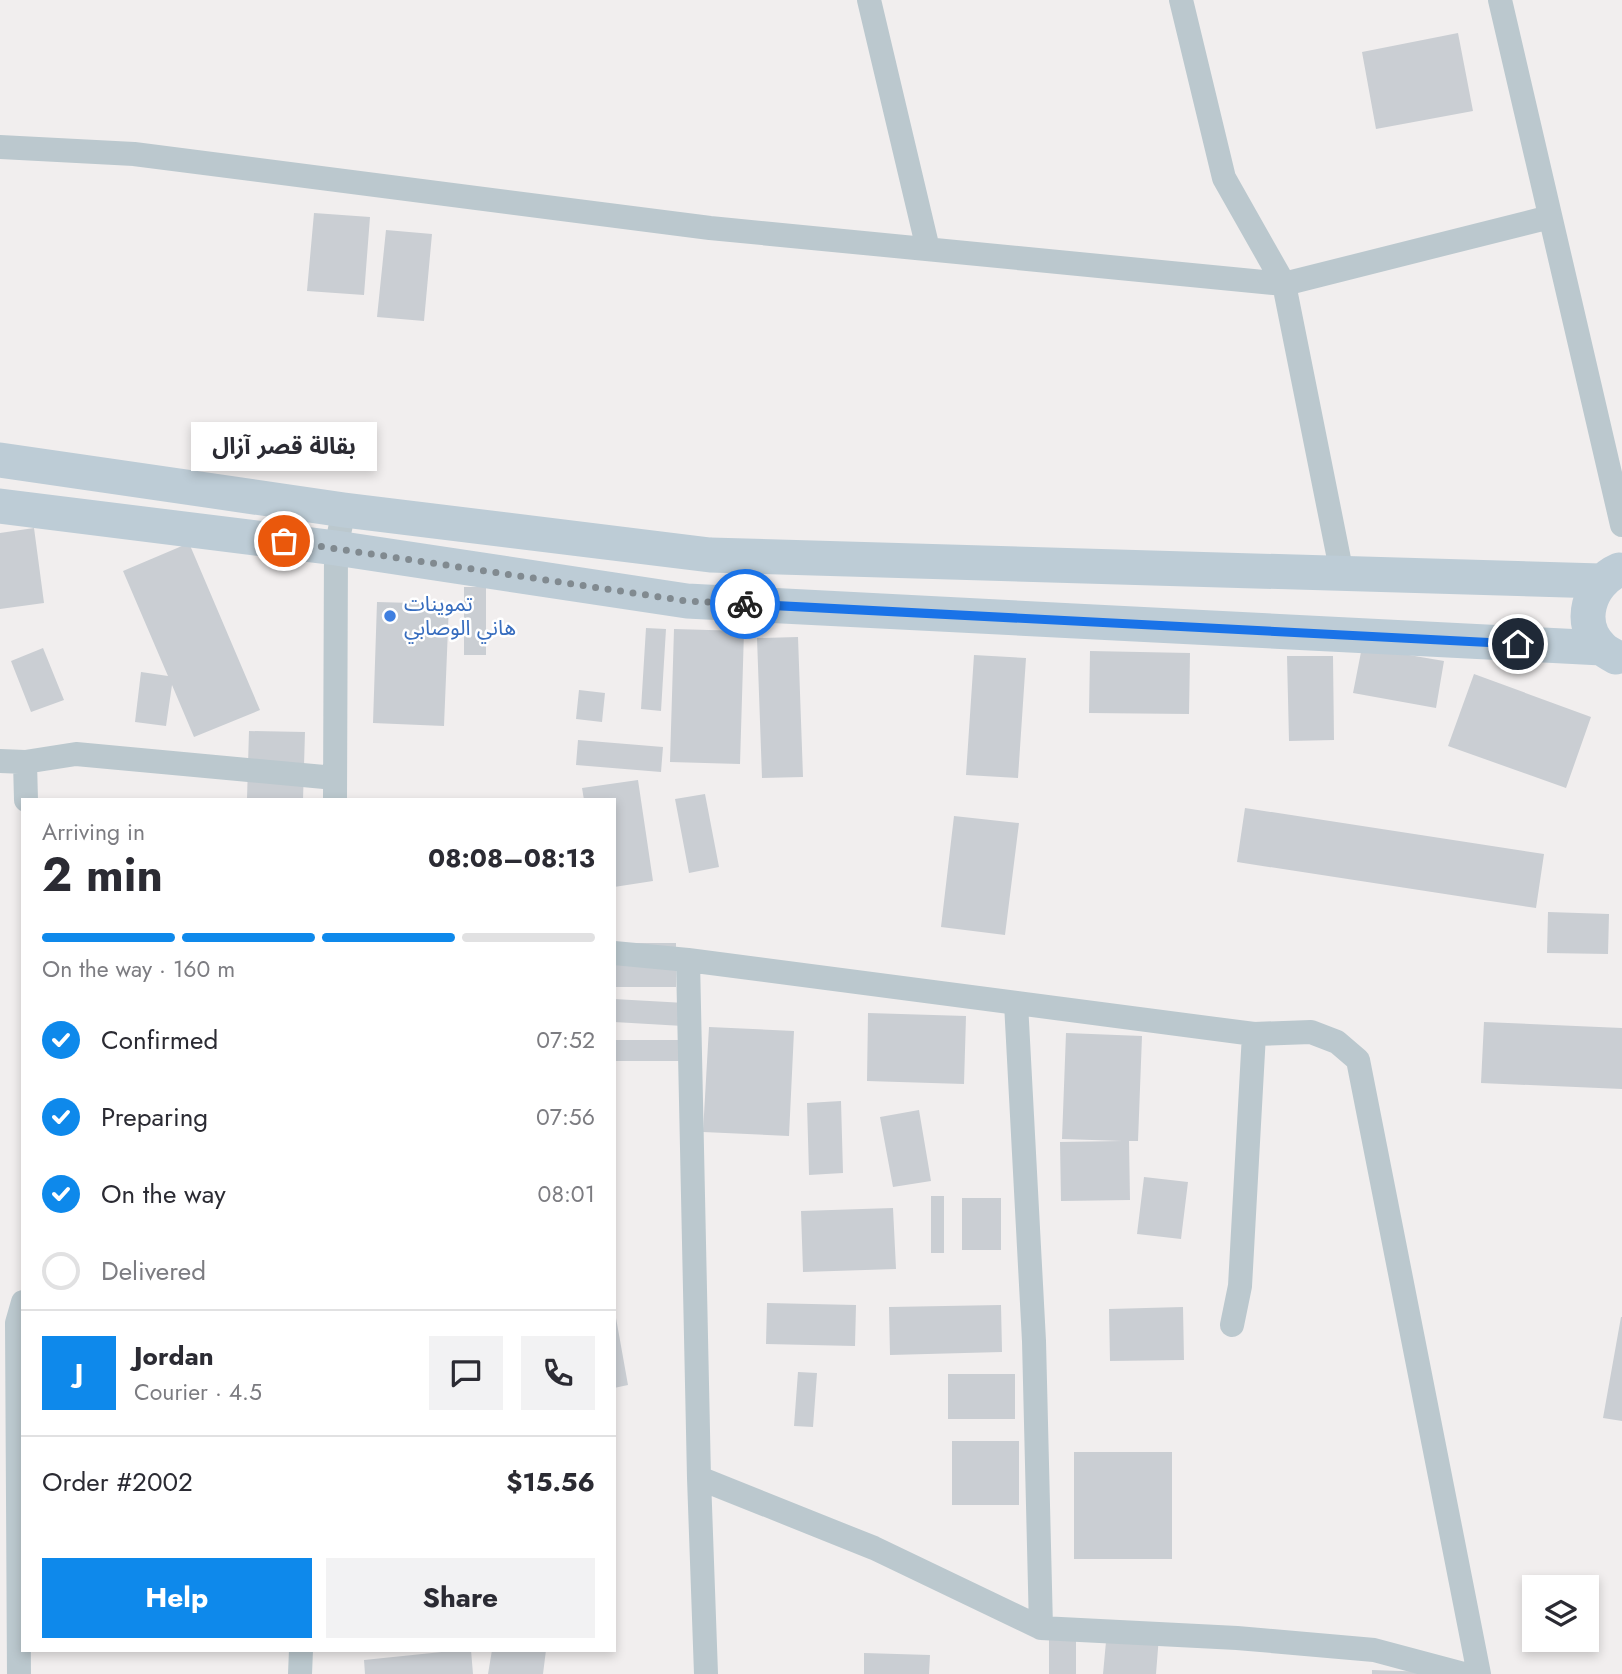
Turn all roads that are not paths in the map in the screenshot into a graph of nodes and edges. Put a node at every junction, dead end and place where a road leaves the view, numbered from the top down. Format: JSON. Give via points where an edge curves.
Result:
{"nodes":[{"id":1,"x":869,"y":0,"type":"edge"},
{"id":2,"x":1181,"y":0,"type":"edge"},
{"id":3,"x":1500,"y":0,"type":"edge"},
{"id":4,"x":0,"y":147,"type":"edge"},
{"id":5,"x":1550,"y":216,"type":"junction"},
{"id":6,"x":928,"y":249,"type":"junction"},
{"id":7,"x":1284,"y":284,"type":"junction"},
{"id":8,"x":0,"y":460,"type":"edge"},
{"id":9,"x":0,"y":506,"type":"edge"},
{"id":10,"x":344,"y":510,"type":"junction"},
{"id":11,"x":1622,"y":525,"type":"edge"},
{"id":12,"x":336,"y":548,"type":"junction"},
{"id":13,"x":1342,"y":574,"type":"junction"},
{"id":14,"x":1611,"y":575,"type":"edge"},
{"id":15,"x":1612,"y":654,"type":"edge"},
{"id":16,"x":0,"y":761,"type":"edge"},
{"id":17,"x":25,"y":762,"type":"junction"},
{"id":18,"x":335,"y":789,"type":"edge"},
{"id":19,"x":26,"y":798,"type":"edge"},
{"id":20,"x":616,"y":953,"type":"edge"},
{"id":21,"x":688,"y":960,"type":"junction"},
{"id":22,"x":1016,"y":1003,"type":"junction"},
{"id":23,"x":1254,"y":1034,"type":"junction"},
{"id":24,"x":21,"y":1309,"type":"edge"},
{"id":25,"x":1232,"y":1325,"type":"dead end"},
{"id":26,"x":699,"y":1478,"type":"junction"},
{"id":27,"x":1041,"y":1628,"type":"junction"},
{"id":28,"x":301,"y":1652,"type":"edge"},
{"id":29,"x":19,"y":1674,"type":"edge"},
{"id":30,"x":300,"y":1674,"type":"edge"},
{"id":31,"x":706,"y":1674,"type":"edge"},
{"id":32,"x":1464,"y":1674,"type":"edge"},
{"id":33,"x":1479,"y":1674,"type":"edge"}],
"edges":[{"from":1,"to":6,"type":"street"},
{"from":2,"to":7,"type":"street","via":[[1224,178]]},
{"from":3,"to":5,"type":"street"},
{"from":4,"to":6,"type":"street","via":[[134,154],[710,228]]},
{"from":5,"to":7,"type":"street"},
{"from":5,"to":11,"type":"street"},
{"from":6,"to":7,"type":"street"},
{"from":7,"to":13,"type":"street"},
{"from":8,"to":10,"type":"street"},
{"from":9,"to":12,"type":"street"},
{"from":10,"to":12,"type":"street"},
{"from":10,"to":13,"type":"street","via":[[710,555]]},
{"from":12,"to":15,"type":"street","via":[[687,601]]},
{"from":12,"to":18,"type":"street"},
{"from":13,"to":14,"type":"street"},
{"from":14,"to":15,"type":"street","via":[[1590,597],[1587,615],[1591,633]]},
{"from":16,"to":17,"type":"street"},
{"from":17,"to":18,"type":"street","via":[[76,754]]},
{"from":17,"to":19,"type":"street"},
{"from":20,"to":21,"type":"street"},
{"from":21,"to":22,"type":"street"},
{"from":21,"to":26,"type":"street"},
{"from":22,"to":23,"type":"street"},
{"from":22,"to":27,"type":"street","via":[[1034,1341]]},
{"from":23,"to":25,"type":"street","via":[[1240,1286]]},
{"from":23,"to":33,"type":"street","via":[[1311,1032],[1337,1042],[1358,1060]]},
{"from":24,"to":29,"type":"street","via":[[17,1323]]},
{"from":26,"to":27,"type":"street","via":[[874,1548]]},
{"from":26,"to":31,"type":"street"},
{"from":27,"to":32,"type":"street","via":[[1374,1650]]},
{"from":28,"to":30,"type":"street"}]}
